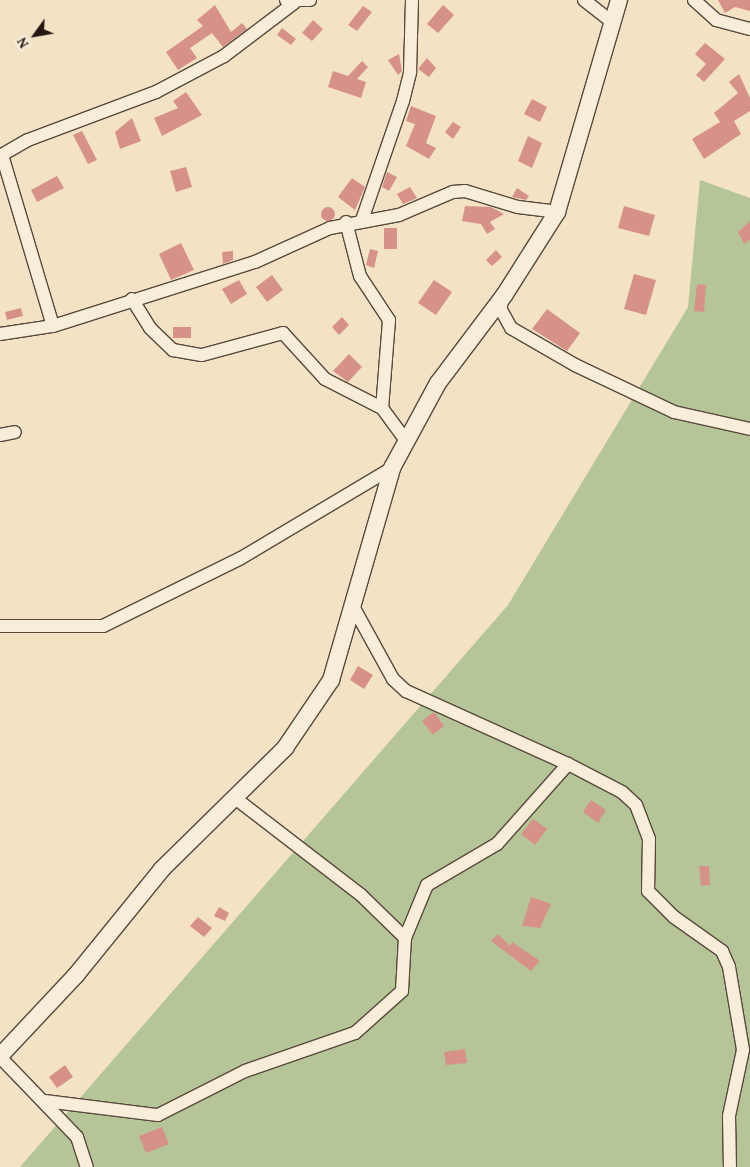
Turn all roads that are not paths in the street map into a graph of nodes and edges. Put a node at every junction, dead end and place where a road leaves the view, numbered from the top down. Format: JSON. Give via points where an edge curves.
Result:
{"nodes":[{"id":1,"x":310,"y":0,"type":"edge"},
{"id":2,"x":412,"y":0,"type":"edge"},
{"id":3,"x":584,"y":0,"type":"edge"},
{"id":4,"x":619,"y":0,"type":"edge"},
{"id":5,"x":694,"y":0,"type":"edge"},
{"id":6,"x":290,"y":1,"type":"edge"},
{"id":7,"x":612,"y":22,"type":"junction"},
{"id":8,"x":750,"y":29,"type":"edge"},
{"id":9,"x":1,"y":156,"type":"edge"},
{"id":10,"x":557,"y":212,"type":"junction"},
{"id":11,"x":362,"y":220,"type":"junction"},
{"id":12,"x":346,"y":222,"type":"junction"},
{"id":13,"x":505,"y":294,"type":"junction"},
{"id":14,"x":132,"y":299,"type":"junction"},
{"id":15,"x":53,"y":326,"type":"junction"},
{"id":16,"x":0,"y":334,"type":"edge"},
{"id":17,"x":382,"y":408,"type":"junction"},
{"id":18,"x":750,"y":430,"type":"edge"},
{"id":19,"x":15,"y":432,"type":"dead end"},
{"id":20,"x":0,"y":435,"type":"edge"},
{"id":21,"x":407,"y":442,"type":"junction"},
{"id":22,"x":392,"y":468,"type":"junction"},
{"id":23,"x":355,"y":610,"type":"junction"},
{"id":24,"x":0,"y":626,"type":"edge"},
{"id":25,"x":568,"y":764,"type":"junction"},
{"id":26,"x":234,"y":798,"type":"junction"},
{"id":27,"x":405,"y":938,"type":"junction"},
{"id":28,"x":2,"y":1050,"type":"edge"},
{"id":29,"x":45,"y":1101,"type":"junction"},
{"id":30,"x":88,"y":1167,"type":"edge"},
{"id":31,"x":730,"y":1167,"type":"edge"}],
"edges":[{"from":1,"to":6,"type":"street"},
{"from":2,"to":11,"type":"street","via":[[410,72]]},
{"from":3,"to":7,"type":"street"},
{"from":4,"to":7,"type":"street"},
{"from":5,"to":8,"type":"street","via":[[716,20]]},
{"from":6,"to":9,"type":"street","via":[[224,56],[156,92],[34,138]]},
{"from":7,"to":10,"type":"street"},
{"from":9,"to":15,"type":"street"},
{"from":10,"to":11,"type":"street","via":[[518,207],[464,191],[399,215]]},
{"from":10,"to":13,"type":"street"},
{"from":11,"to":12,"type":"street"},
{"from":12,"to":14,"type":"street","via":[[255,262]]},
{"from":12,"to":17,"type":"street","via":[[360,276],[389,320]]},
{"from":13,"to":18,"type":"street","via":[[500,308],[511,328],[574,365],[674,412]]},
{"from":13,"to":21,"type":"street","via":[[438,383]]},
{"from":14,"to":15,"type":"street"},
{"from":14,"to":17,"type":"street","via":[[150,328],[173,350],[202,355],[283,333],[325,379]]},
{"from":15,"to":16,"type":"street"},
{"from":17,"to":21,"type":"street"},
{"from":19,"to":20,"type":"street"},
{"from":21,"to":22,"type":"street"},
{"from":22,"to":23,"type":"street"},
{"from":22,"to":24,"type":"street","via":[[242,558],[103,626]]},
{"from":23,"to":25,"type":"street","via":[[393,679],[406,691]]},
{"from":23,"to":26,"type":"street","via":[[331,680],[284,748]]},
{"from":25,"to":27,"type":"street","via":[[497,844],[427,885]]},
{"from":25,"to":31,"type":"street","via":[[622,792],[636,805],[648,839],[648,891],[726,958],[743,1050],[729,1116]]},
{"from":26,"to":27,"type":"street","via":[[361,895]]},
{"from":26,"to":28,"type":"street","via":[[162,869],[76,976]]},
{"from":27,"to":29,"type":"street","via":[[402,991],[346,1039],[245,1071],[158,1115]]},
{"from":28,"to":29,"type":"street"},
{"from":29,"to":30,"type":"street","via":[[77,1137]]}]}
